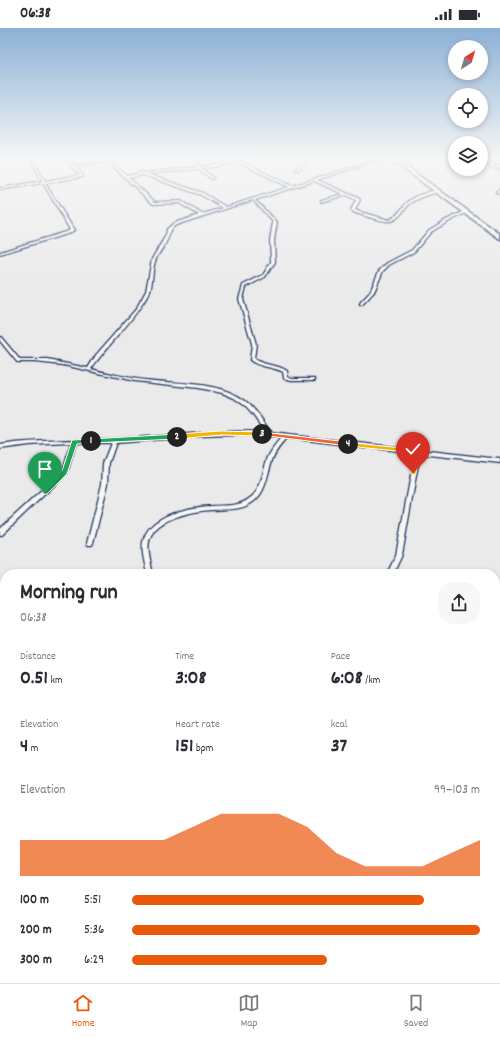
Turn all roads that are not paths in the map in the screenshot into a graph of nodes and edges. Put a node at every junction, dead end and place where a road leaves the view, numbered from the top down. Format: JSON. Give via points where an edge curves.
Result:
{"nodes":[{"id":1,"x":56,"y":204,"type":"edge"},
{"id":2,"x":182,"y":204,"type":"edge"},
{"id":3,"x":218,"y":204,"type":"edge"},
{"id":4,"x":239,"y":204,"type":"edge"},
{"id":5,"x":258,"y":204,"type":"edge"},
{"id":6,"x":356,"y":204,"type":"edge"},
{"id":7,"x":410,"y":204,"type":"edge"},
{"id":8,"x":455,"y":204,"type":"edge"},
{"id":9,"x":460,"y":204,"type":"edge"},
{"id":10,"x":226,"y":208,"type":"junction"},
{"id":11,"x":466,"y":212,"type":"junction"},
{"id":12,"x":202,"y":216,"type":"junction"},
{"id":13,"x":500,"y":232,"type":"edge"},
{"id":14,"x":500,"y":237,"type":"edge"},
{"id":15,"x":0,"y":253,"type":"edge"},
{"id":16,"x":361,"y":304,"type":"dead end"},
{"id":17,"x":0,"y":338,"type":"edge"},
{"id":18,"x":89,"y":370,"type":"junction"},
{"id":19,"x":313,"y":379,"type":"dead end"},
{"id":20,"x":270,"y":435,"type":"junction"},
{"id":21,"x":286,"y":437,"type":"junction"},
{"id":22,"x":114,"y":441,"type":"junction"},
{"id":23,"x":74,"y":442,"type":"junction"},
{"id":24,"x":0,"y":447,"type":"edge"},
{"id":25,"x":418,"y":452,"type":"junction"},
{"id":26,"x":500,"y":461,"type":"edge"},
{"id":27,"x":0,"y":533,"type":"edge"},
{"id":28,"x":90,"y":543,"type":"dead end"},
{"id":29,"x":149,"y":569,"type":"edge"},
{"id":30,"x":392,"y":569,"type":"edge"}],
"edges":[{"from":1,"to":15,"type":"street","via":[[72,230]]},
{"from":2,"to":12,"type":"street"},
{"from":3,"to":10,"type":"street"},
{"from":4,"to":10,"type":"street"},
{"from":5,"to":19,"type":"street","via":[[274,219],[275,226],[272,240],[273,262],[264,276],[244,286],[241,299],[254,344],[252,360],[258,364],[281,368],[285,371],[286,377],[291,379]]},
{"from":6,"to":7,"type":"street","via":[[353,210],[389,221]]},
{"from":8,"to":11,"type":"highway"},
{"from":9,"to":13,"type":"highway"},
{"from":10,"to":12,"type":"street"},
{"from":11,"to":14,"type":"highway"},
{"from":11,"to":16,"type":"street","via":[[430,231],[413,251],[388,264],[381,271],[372,292]]},
{"from":12,"to":18,"type":"street","via":[[182,221],[168,230],[168,235],[154,259],[152,279],[145,297]]},
{"from":17,"to":18,"type":"street","via":[[19,361],[34,360]]},
{"from":18,"to":20,"type":"street","via":[[134,380],[224,392],[242,401]]},
{"from":20,"to":21,"type":"street"},
{"from":20,"to":22,"type":"street","via":[[221,433]]},
{"from":21,"to":25,"type":"street"},
{"from":21,"to":29,"type":"street","via":[[270,458],[264,482],[258,495],[251,501],[228,509],[190,510],[160,523],[150,531],[146,550]]},
{"from":22,"to":23,"type":"street"},
{"from":22,"to":28,"type":"street","via":[[106,463],[105,484]]},
{"from":23,"to":24,"type":"street","via":[[28,442]]},
{"from":23,"to":27,"type":"street","via":[[65,472]]},
{"from":25,"to":26,"type":"street"},
{"from":25,"to":30,"type":"street","via":[[399,555]]}]}
